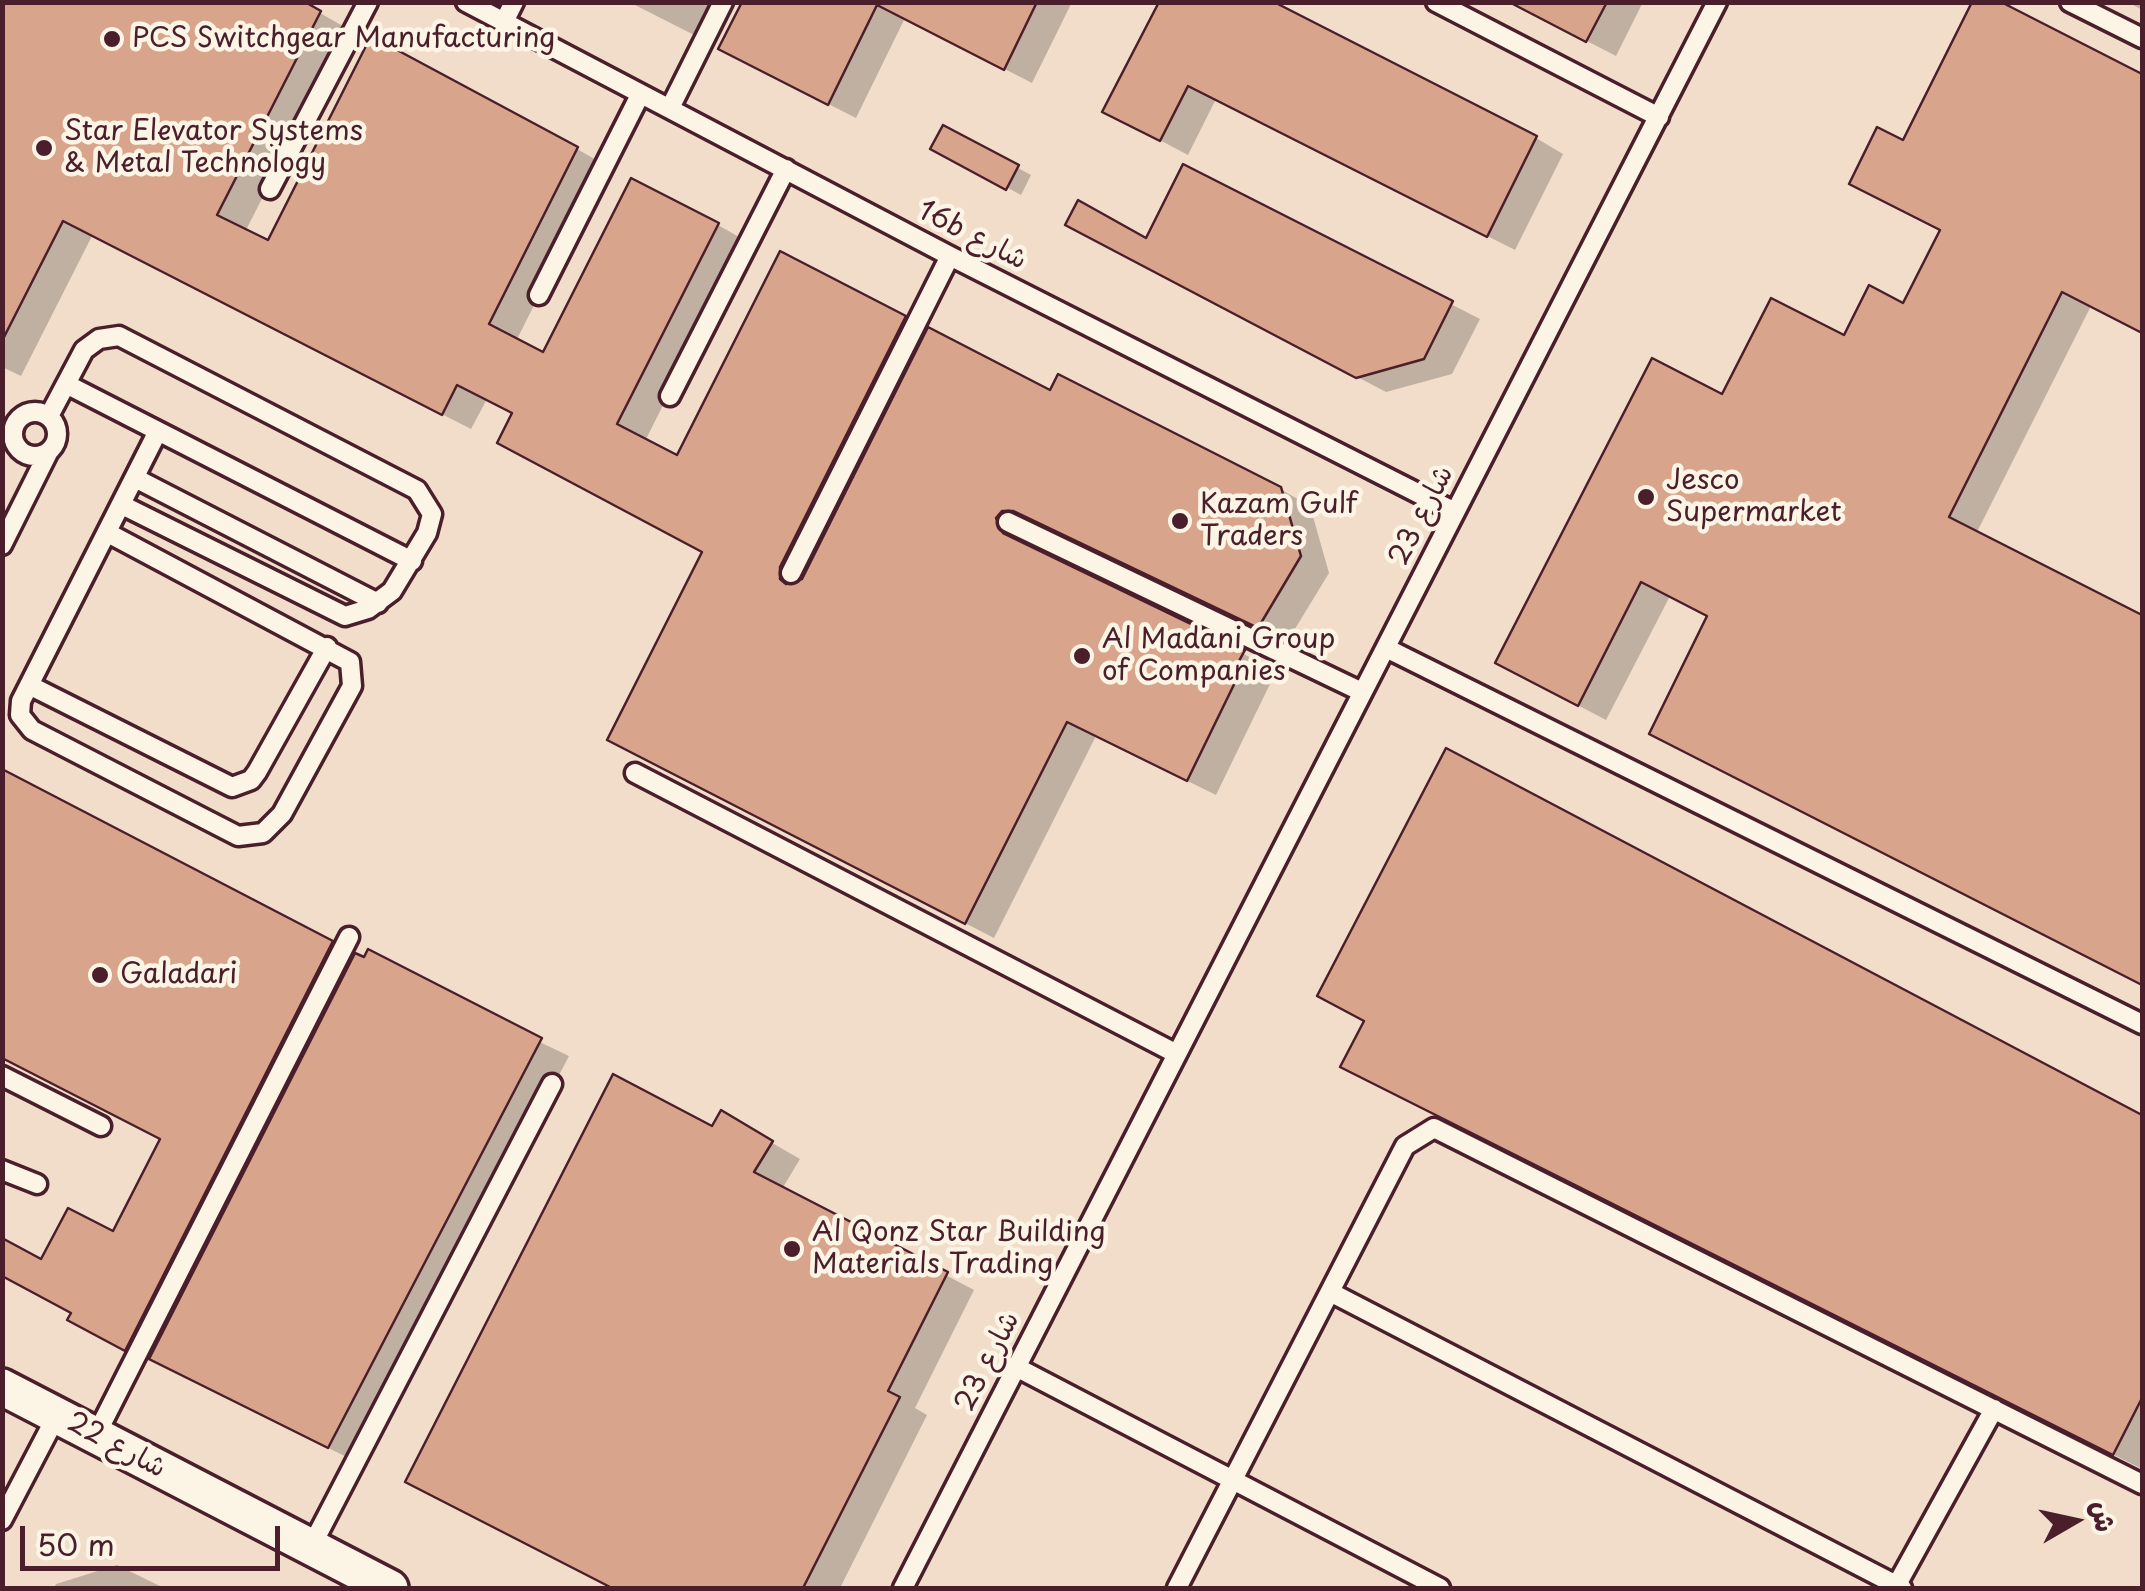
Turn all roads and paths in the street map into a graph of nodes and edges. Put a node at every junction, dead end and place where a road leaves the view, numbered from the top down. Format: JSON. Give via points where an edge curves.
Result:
{"nodes":[{"id":1,"x":368,"y":2,"type":"edge"},
{"id":2,"x":466,"y":2,"type":"edge"},
{"id":3,"x":514,"y":2,"type":"edge"},
{"id":4,"x":723,"y":2,"type":"edge"},
{"id":5,"x":1436,"y":2,"type":"edge"},
{"id":6,"x":1717,"y":2,"type":"edge"},
{"id":7,"x":2070,"y":2,"type":"edge"},
{"id":8,"x":504,"y":22,"type":"junction"},
{"id":9,"x":2142,"y":38,"type":"edge"},
{"id":10,"x":640,"y":94,"type":"junction"},
{"id":11,"x":670,"y":108,"type":"junction"},
{"id":12,"x":1660,"y":117,"type":"junction"},
{"id":13,"x":786,"y":169,"type":"junction"},
{"id":14,"x":270,"y":189,"type":"dead end"},
{"id":15,"x":950,"y":256,"type":"junction"},
{"id":16,"x":539,"y":296,"type":"dead end"},
{"id":17,"x":66,"y":384,"type":"junction"},
{"id":18,"x":670,"y":396,"type":"dead end"},
{"id":19,"x":48,"y":416,"type":"junction"},
{"id":20,"x":9,"y":421,"type":"edge"},
{"id":21,"x":157,"y":432,"type":"junction"},
{"id":22,"x":49,"y":451,"type":"junction"},
{"id":23,"x":135,"y":478,"type":"junction"},
{"id":24,"x":122,"y":505,"type":"junction"},
{"id":25,"x":1455,"y":512,"type":"junction"},
{"id":26,"x":1008,"y":522,"type":"dead end"},
{"id":27,"x":108,"y":533,"type":"junction"},
{"id":28,"x":2,"y":545,"type":"edge"},
{"id":29,"x":412,"y":561,"type":"junction"},
{"id":30,"x":791,"y":573,"type":"dead end"},
{"id":31,"x":378,"y":603,"type":"junction"},
{"id":32,"x":327,"y":647,"type":"junction"},
{"id":33,"x":1386,"y":648,"type":"junction"},
{"id":34,"x":29,"y":685,"type":"junction"},
{"id":35,"x":1362,"y":692,"type":"junction"},
{"id":36,"x":634,"y":774,"type":"dead end"},
{"id":37,"x":349,"y":936,"type":"dead end"},
{"id":38,"x":2142,"y":1024,"type":"edge"},
{"id":39,"x":1177,"y":1054,"type":"junction"},
{"id":40,"x":2,"y":1076,"type":"edge"},
{"id":41,"x":552,"y":1084,"type":"dead end"},
{"id":42,"x":101,"y":1126,"type":"dead end"},
{"id":43,"x":2,"y":1170,"type":"edge"},
{"id":44,"x":37,"y":1184,"type":"dead end"},
{"id":45,"x":1330,"y":1292,"type":"junction"},
{"id":46,"x":1016,"y":1367,"type":"junction"},
{"id":47,"x":2,"y":1387,"type":"edge"},
{"id":48,"x":1994,"y":1410,"type":"junction"},
{"id":49,"x":57,"y":1415,"type":"junction"},
{"id":50,"x":96,"y":1435,"type":"junction"},
{"id":51,"x":1233,"y":1480,"type":"junction"},
{"id":52,"x":2142,"y":1484,"type":"edge"},
{"id":53,"x":2,"y":1520,"type":"edge"},
{"id":54,"x":311,"y":1547,"type":"junction"},
{"id":55,"x":390,"y":1588,"type":"edge"},
{"id":56,"x":903,"y":1588,"type":"edge"},
{"id":57,"x":1177,"y":1588,"type":"edge"},
{"id":58,"x":1440,"y":1588,"type":"edge"},
{"id":59,"x":1898,"y":1588,"type":"edge"}],
"edges":[{"from":1,"to":14,"type":"lane"},
{"from":2,"to":8,"type":"lane","name":"16b شارع"},
{"from":3,"to":8,"type":"lane"},
{"from":4,"to":11,"type":"lane"},
{"from":5,"to":12,"type":"lane"},
{"from":6,"to":12,"type":"lane","name":"شارع 23"},
{"from":7,"to":9,"type":"lane"},
{"from":8,"to":10,"type":"lane","name":"16b شارع"},
{"from":10,"to":11,"type":"lane","name":"16b شارع"},
{"from":10,"to":16,"type":"lane"},
{"from":11,"to":13,"type":"lane","name":"16b شارع"},
{"from":12,"to":25,"type":"lane","name":"شارع 23"},
{"from":13,"to":15,"type":"lane","name":"16b شارع"},
{"from":13,"to":18,"type":"lane"},
{"from":15,"to":25,"type":"lane","name":"16b شارع"},
{"from":15,"to":30,"type":"lane"},
{"from":17,"to":19,"type":"lane"},
{"from":17,"to":21,"type":"lane"},
{"from":17,"to":29,"type":"lane","via":[[91,343],[129,338],[418,490],[431,524]]},
{"from":19,"to":20,"type":"lane","via":[[30,412]]},
{"from":19,"to":22,"type":"lane","via":[[57,434]]},
{"from":20,"to":22,"type":"lane","via":[[21,452]]},
{"from":21,"to":23,"type":"lane"},
{"from":21,"to":29,"type":"lane"},
{"from":22,"to":28,"type":"lane"},
{"from":23,"to":24,"type":"lane"},
{"from":23,"to":31,"type":"lane"},
{"from":24,"to":27,"type":"lane"},
{"from":24,"to":31,"type":"lane","via":[[332,612],[351,616]]},
{"from":25,"to":33,"type":"lane","name":"شارع 23"},
{"from":26,"to":35,"type":"lane"},
{"from":27,"to":32,"type":"lane"},
{"from":27,"to":34,"type":"lane"},
{"from":29,"to":31,"type":"lane"},
{"from":32,"to":34,"type":"lane","via":[[257,772],[232,787]]},
{"from":32,"to":34,"type":"lane","via":[[350,662],[352,686],[274,826],[251,837],[32,730],[19,708]]},
{"from":33,"to":35,"type":"lane","name":"شارع 23"},
{"from":33,"to":38,"type":"lane"},
{"from":35,"to":39,"type":"lane","name":"شارع 23"},
{"from":36,"to":39,"type":"lane"},
{"from":37,"to":50,"type":"lane"},
{"from":39,"to":46,"type":"lane","name":"شارع 23"},
{"from":40,"to":42,"type":"lane"},
{"from":41,"to":54,"type":"lane"},
{"from":43,"to":44,"type":"lane"},
{"from":45,"to":48,"type":"lane","via":[[1405,1146],[1434,1128]]},
{"from":45,"to":51,"type":"lane"},
{"from":45,"to":59,"type":"lane"},
{"from":46,"to":51,"type":"lane"},
{"from":46,"to":56,"type":"lane","name":"شارع 23"},
{"from":47,"to":49,"type":"street","name":"شارع 22"},
{"from":48,"to":52,"type":"lane"},
{"from":48,"to":59,"type":"lane"},
{"from":49,"to":50,"type":"street","name":"شارع 22"},
{"from":49,"to":53,"type":"lane"},
{"from":50,"to":54,"type":"street","name":"شارع 22"},
{"from":51,"to":57,"type":"lane"},
{"from":51,"to":58,"type":"lane"},
{"from":54,"to":55,"type":"street","name":"شارع 22"}]}
